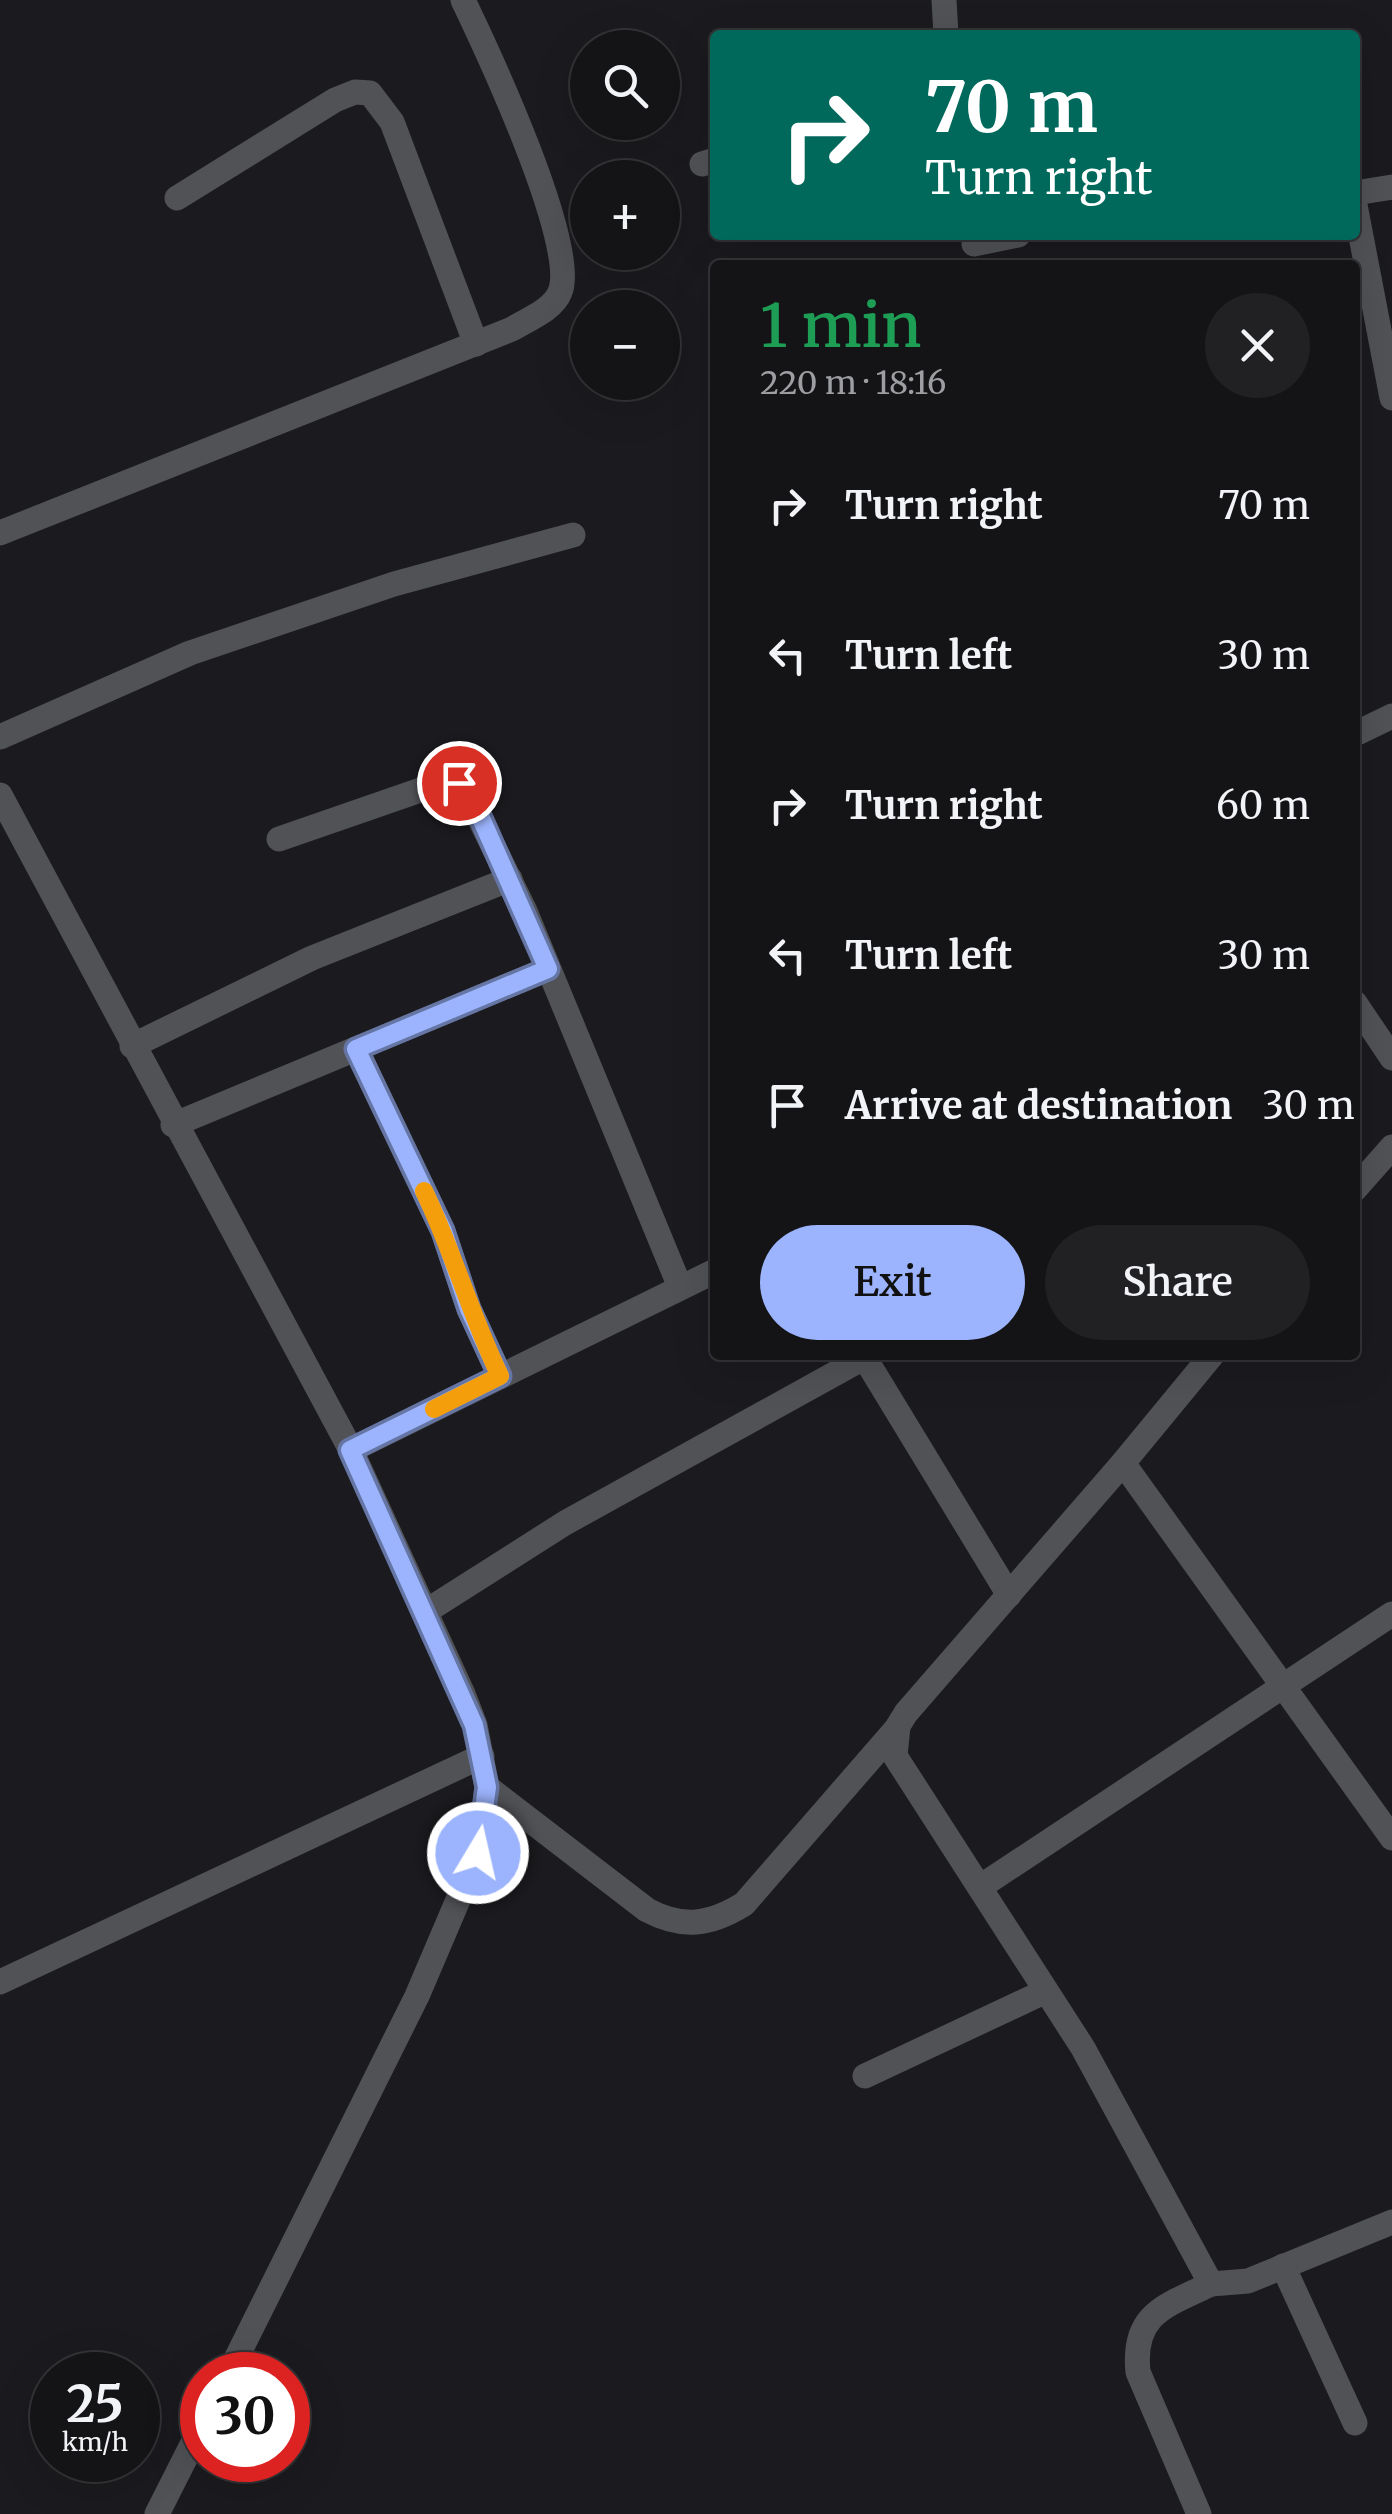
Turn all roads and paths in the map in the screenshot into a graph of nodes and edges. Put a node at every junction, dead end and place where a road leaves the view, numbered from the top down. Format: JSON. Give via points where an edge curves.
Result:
{"nodes":[{"id":1,"x":464,"y":0,"type":"edge"},
{"id":2,"x":944,"y":0,"type":"edge"},
{"id":3,"x":946,"y":30,"type":"edge"},
{"id":4,"x":1392,"y":186,"type":"edge"},
{"id":5,"x":1360,"y":192,"type":"edge"},
{"id":6,"x":176,"y":198,"type":"dead end"},
{"id":7,"x":1360,"y":231,"type":"edge"},
{"id":8,"x":1002,"y":240,"type":"edge"},
{"id":9,"x":977,"y":248,"type":"edge"},
{"id":10,"x":476,"y":344,"type":"junction"},
{"id":11,"x":1392,"y":398,"type":"edge"},
{"id":12,"x":0,"y":533,"type":"edge"},
{"id":13,"x":573,"y":535,"type":"dead end"},
{"id":14,"x":1392,"y":716,"type":"edge"},
{"id":15,"x":1360,"y":732,"type":"edge"},
{"id":16,"x":0,"y":737,"type":"edge"},
{"id":17,"x":0,"y":796,"type":"edge"},
{"id":18,"x":279,"y":840,"type":"dead end"},
{"id":19,"x":510,"y":879,"type":"junction"},
{"id":20,"x":548,"y":969,"type":"junction"},
{"id":21,"x":1360,"y":1005,"type":"edge"},
{"id":22,"x":1381,"y":1020,"type":"edge"},
{"id":23,"x":132,"y":1046,"type":"junction"},
{"id":24,"x":356,"y":1049,"type":"junction"},
{"id":25,"x":1392,"y":1058,"type":"edge"},
{"id":26,"x":173,"y":1125,"type":"junction"},
{"id":27,"x":1392,"y":1147,"type":"edge"},
{"id":28,"x":1360,"y":1183,"type":"edge"},
{"id":29,"x":710,"y":1273,"type":"edge"},
{"id":30,"x":680,"y":1287,"type":"junction"},
{"id":31,"x":857,"y":1360,"type":"edge"},
{"id":32,"x":866,"y":1360,"type":"edge"},
{"id":33,"x":1208,"y":1360,"type":"edge"},
{"id":34,"x":500,"y":1376,"type":"junction"},
{"id":35,"x":350,"y":1450,"type":"junction"},
{"id":36,"x":1123,"y":1463,"type":"junction"},
{"id":37,"x":1008,"y":1594,"type":"junction"},
{"id":38,"x":425,"y":1612,"type":"junction"},
{"id":39,"x":1392,"y":1614,"type":"edge"},
{"id":40,"x":1285,"y":1686,"type":"junction"},
{"id":41,"x":898,"y":1726,"type":"junction"},
{"id":42,"x":482,"y":1756,"type":"junction"},
{"id":43,"x":487,"y":1787,"type":"junction"},
{"id":44,"x":1392,"y":1838,"type":"edge"},
{"id":45,"x":980,"y":1887,"type":"junction"},
{"id":46,"x":0,"y":1982,"type":"edge"},
{"id":47,"x":1046,"y":1990,"type":"junction"},
{"id":48,"x":865,"y":2076,"type":"dead end"},
{"id":49,"x":1392,"y":2222,"type":"edge"},
{"id":50,"x":1283,"y":2266,"type":"junction"},
{"id":51,"x":1211,"y":2284,"type":"junction"},
{"id":52,"x":240,"y":2352,"type":"edge"},
{"id":53,"x":1355,"y":2424,"type":"dead end"},
{"id":54,"x":180,"y":2469,"type":"edge"},
{"id":55,"x":157,"y":2514,"type":"edge"},
{"id":56,"x":1199,"y":2514,"type":"edge"}],
"edges":[{"from":1,"to":10,"type":"street","via":[[548,208],[563,282],[549,308]]},
{"from":2,"to":3,"type":"street"},
{"from":4,"to":5,"type":"street"},
{"from":6,"to":10,"type":"street","via":[[335,100],[370,92],[392,122]]},
{"from":7,"to":11,"type":"street"},
{"from":8,"to":9,"type":"street"},
{"from":10,"to":12,"type":"street"},
{"from":13,"to":16,"type":"street","via":[[394,584],[190,652]]},
{"from":14,"to":15,"type":"street"},
{"from":17,"to":23,"type":"street"},
{"from":18,"to":19,"type":"street","via":[[449,781],[465,788]]},
{"from":19,"to":20,"type":"street"},
{"from":19,"to":23,"type":"street","via":[[312,958]]},
{"from":20,"to":24,"type":"street"},
{"from":20,"to":30,"type":"street"},
{"from":21,"to":22,"type":"street"},
{"from":22,"to":25,"type":"street"},
{"from":23,"to":26,"type":"street"},
{"from":24,"to":26,"type":"street"},
{"from":24,"to":34,"type":"street","via":[[443,1231]]},
{"from":26,"to":35,"type":"street"},
{"from":27,"to":28,"type":"street"},
{"from":29,"to":30,"type":"street"},
{"from":30,"to":34,"type":"street"},
{"from":31,"to":38,"type":"street","via":[[565,1523]]},
{"from":32,"to":37,"type":"street"},
{"from":33,"to":36,"type":"street"},
{"from":34,"to":35,"type":"street"},
{"from":35,"to":38,"type":"street"},
{"from":36,"to":37,"type":"street"},
{"from":36,"to":40,"type":"street"},
{"from":37,"to":41,"type":"street"},
{"from":38,"to":42,"type":"street","via":[[463,1694]]},
{"from":39,"to":40,"type":"street"},
{"from":40,"to":44,"type":"street"},
{"from":40,"to":45,"type":"street"},
{"from":41,"to":43,"type":"street","via":[[744,1904],[693,1925],[646,1910]]},
{"from":41,"to":45,"type":"street","via":[[895,1756]]},
{"from":42,"to":43,"type":"street"},
{"from":42,"to":46,"type":"street"},
{"from":43,"to":52,"type":"street","via":[[478,1853],[418,1996]]},
{"from":45,"to":47,"type":"street"},
{"from":47,"to":48,"type":"street"},
{"from":47,"to":51,"type":"street"},
{"from":49,"to":50,"type":"street"},
{"from":50,"to":51,"type":"street","via":[[1248,2281]]},
{"from":50,"to":53,"type":"street"},
{"from":51,"to":56,"type":"street","via":[[1167,2305],[1140,2328],[1136,2348],[1138,2372]]},
{"from":54,"to":55,"type":"street"}]}
